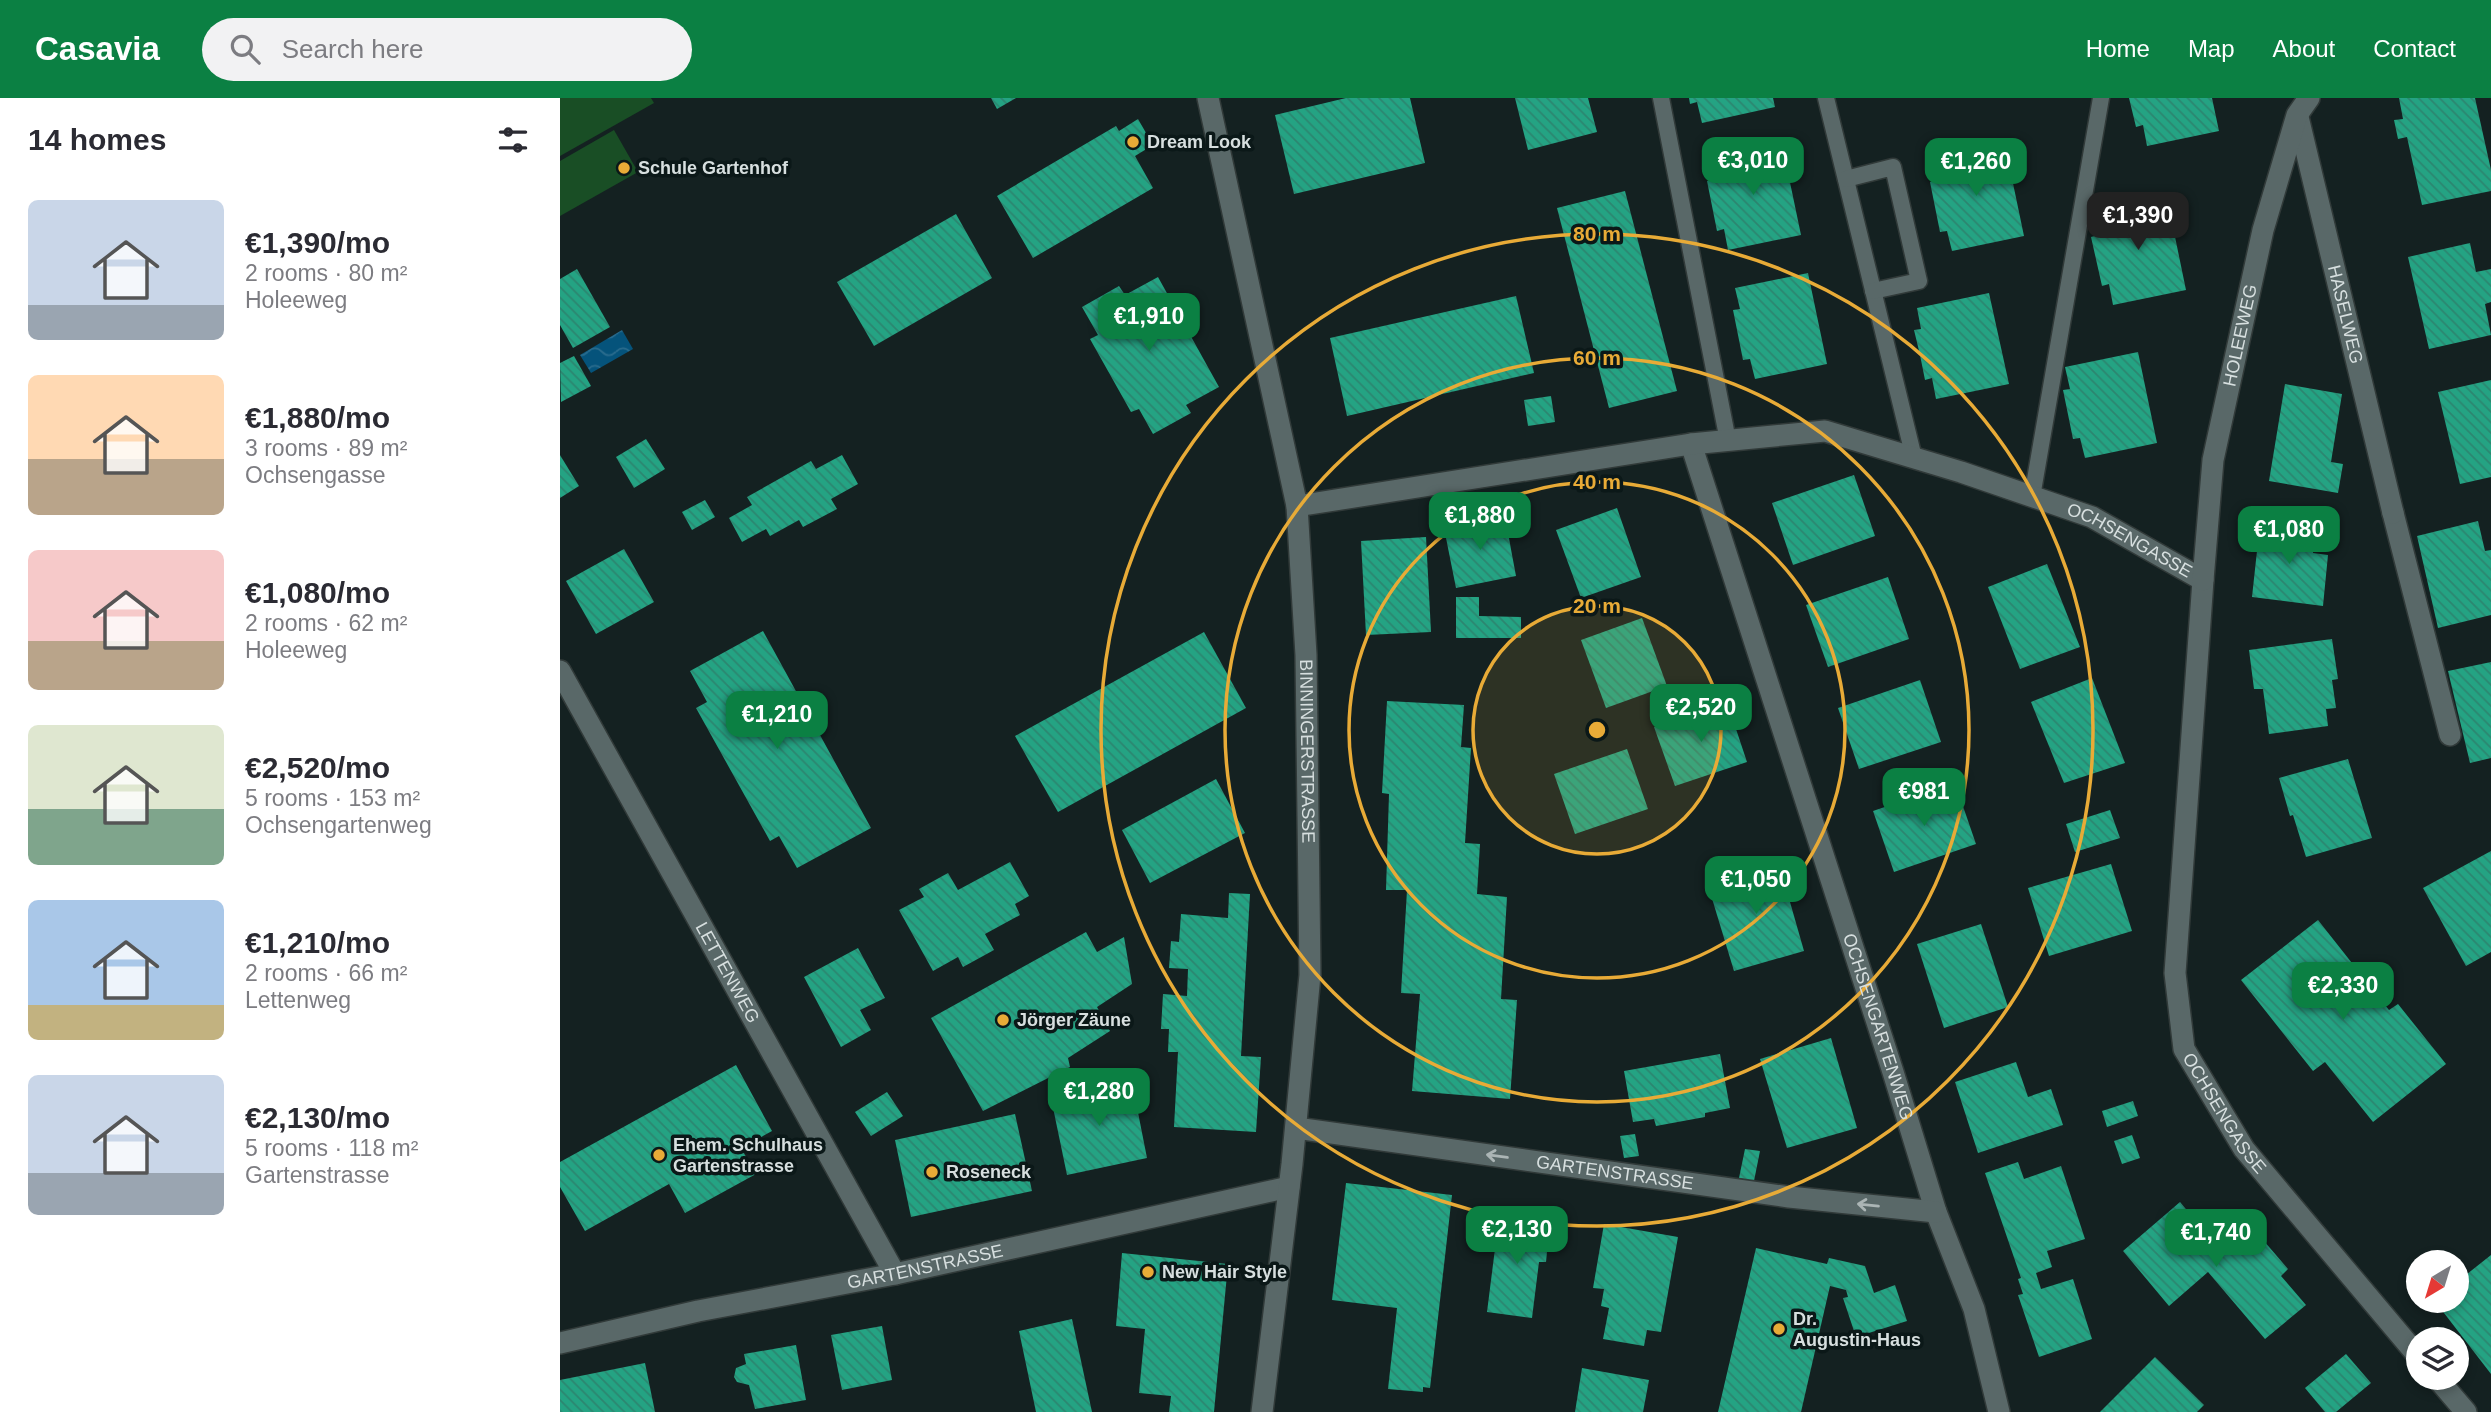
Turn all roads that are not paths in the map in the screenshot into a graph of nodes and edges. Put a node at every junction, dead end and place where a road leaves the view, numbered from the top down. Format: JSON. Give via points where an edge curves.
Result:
{"nodes":[{"id":1,"x":1208,"y":98,"type":"edge"},
{"id":2,"x":1661,"y":98,"type":"edge"},
{"id":3,"x":1826,"y":98,"type":"edge"},
{"id":4,"x":2101,"y":98,"type":"edge"},
{"id":5,"x":2300,"y":104,"type":"edge"},
{"id":6,"x":1846,"y":178,"type":"junction"},
{"id":7,"x":1873,"y":291,"type":"junction"},
{"id":8,"x":1728,"y":441,"type":"junction"},
{"id":9,"x":1691,"y":444,"type":"junction"},
{"id":10,"x":1914,"y":458,"type":"junction"},
{"id":11,"x":2032,"y":497,"type":"junction"},
{"id":12,"x":1297,"y":506,"type":"junction"},
{"id":13,"x":2203,"y":580,"type":"junction"},
{"id":14,"x":560,"y":671,"type":"edge"},
{"id":15,"x":2450,"y":735,"type":"dead end"},
{"id":16,"x":1296,"y":1128,"type":"junction"},
{"id":17,"x":1289,"y":1187,"type":"junction"},
{"id":18,"x":1936,"y":1212,"type":"junction"},
{"id":19,"x":895,"y":1274,"type":"junction"},
{"id":20,"x":2406,"y":1342,"type":"edge"},
{"id":21,"x":560,"y":1343,"type":"edge"},
{"id":22,"x":2448,"y":1390,"type":"edge"},
{"id":23,"x":1262,"y":1412,"type":"edge"},
{"id":24,"x":1999,"y":1412,"type":"edge"},
{"id":25,"x":2466,"y":1412,"type":"edge"}],
"edges":[{"from":1,"to":12,"type":"street","name":"BINNINGERSTRASSE"},
{"from":2,"to":8,"type":"lane"},
{"from":3,"to":6,"type":"lane"},
{"from":4,"to":11,"type":"lane"},
{"from":5,"to":13,"type":"street","name":"HOLEEWEG","via":[[2263,230],[2213,460]]},
{"from":5,"to":15,"type":"street","name":"HASELWEG","via":[[2393,513]]},
{"from":6,"to":7,"type":"lane"},
{"from":6,"to":7,"type":"lane","via":[[1893,167],[1919,281]]},
{"from":7,"to":10,"type":"lane"},
{"from":8,"to":9,"type":"street","name":"OCHSENGASSE"},
{"from":8,"to":10,"type":"street","name":"OCHSENGASSE","via":[[1825,431]]},
{"from":9,"to":12,"type":"street","name":"OCHSENGASSE"},
{"from":9,"to":18,"type":"street","name":"OCHSENGARTENWEG"},
{"from":10,"to":11,"type":"street","name":"OCHSENGASSE"},
{"from":11,"to":13,"type":"street","name":"OCHSENGASSE","via":[[2092,517]]},
{"from":12,"to":16,"type":"street","name":"BINNINGERSTRASSE","via":[[1306,655],[1310,975]]},
{"from":13,"to":20,"type":"street","name":"OCHSENGASSE","via":[[2175,972],[2184,1049],[2244,1149]]},
{"from":14,"to":19,"type":"street","name":"LETTENWEG"},
{"from":16,"to":17,"type":"street","name":"BINNINGERSTRASSE"},
{"from":18,"to":16,"type":"street","name":"GARTENSTRASSE","one_way":true,"via":[[1789,1197]]},
{"from":17,"to":19,"type":"street","name":"GARTENSTRASSE"},
{"from":17,"to":23,"type":"street","name":"BINNINGERSTRASSE"},
{"from":18,"to":24,"type":"street","name":"OCHSENGARTENWEG","via":[[1974,1309]]},
{"from":19,"to":21,"type":"street","name":"GARTENSTRASSE","via":[[698,1311]]},
{"from":22,"to":25,"type":"street"}]}
